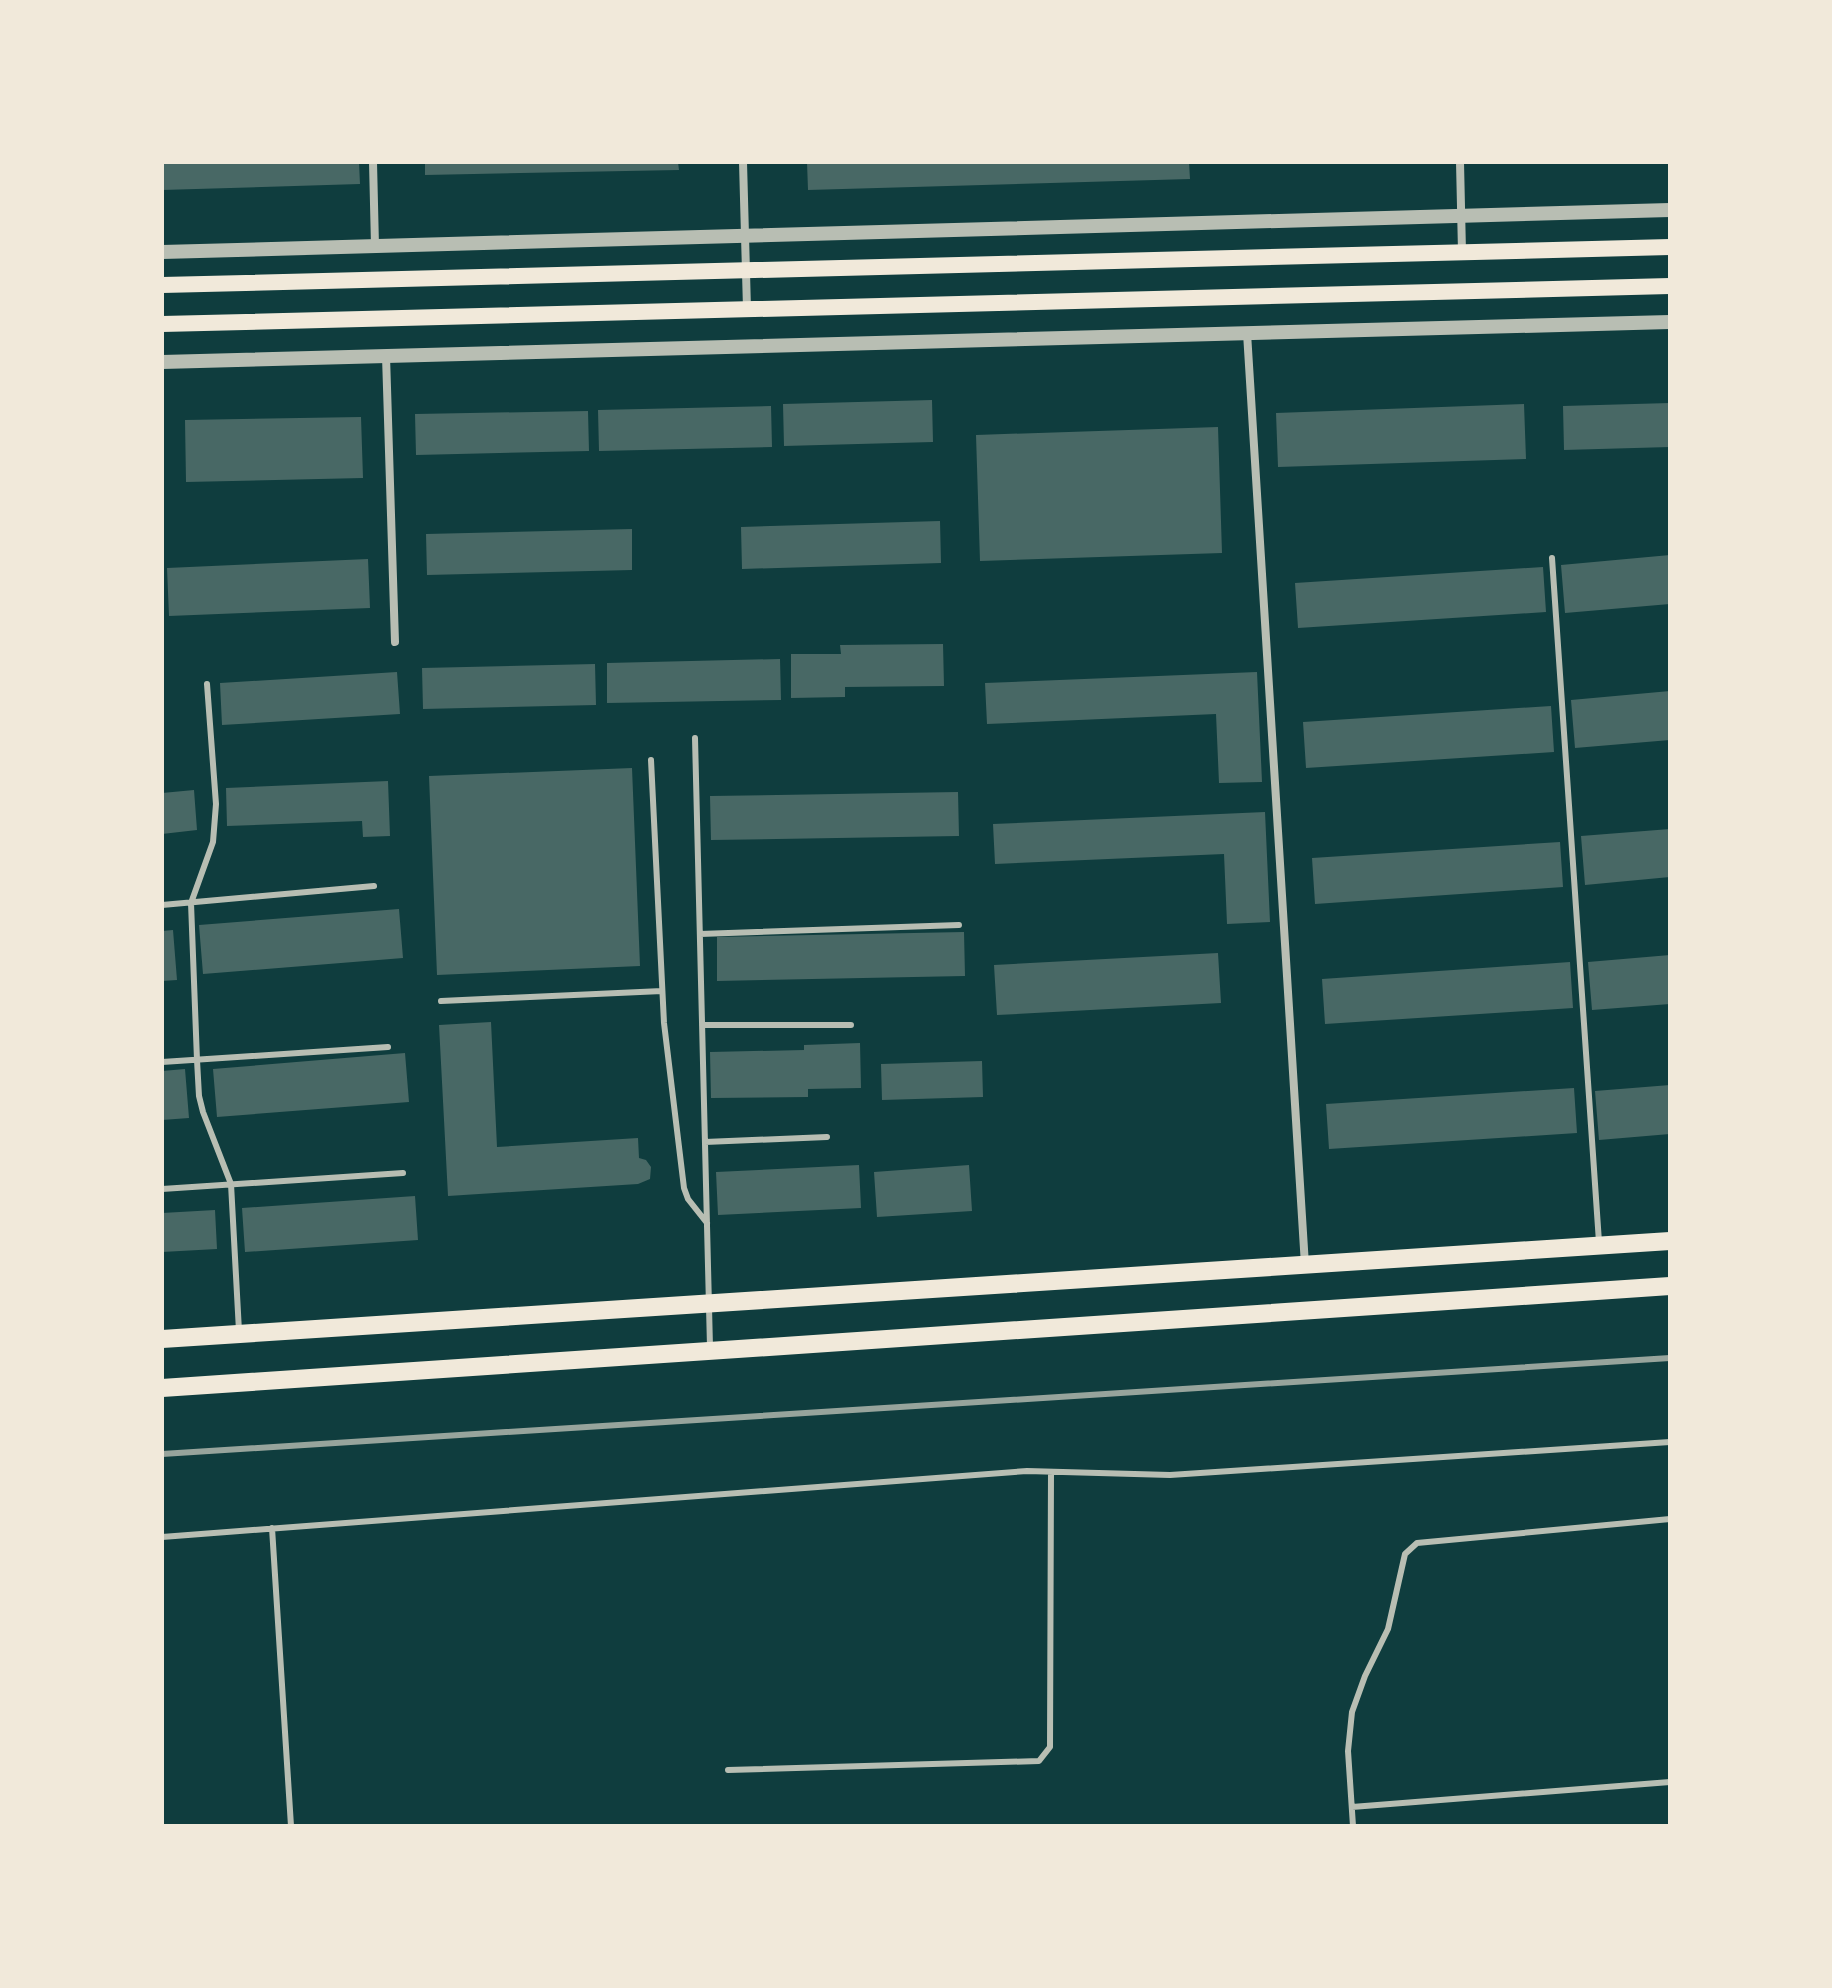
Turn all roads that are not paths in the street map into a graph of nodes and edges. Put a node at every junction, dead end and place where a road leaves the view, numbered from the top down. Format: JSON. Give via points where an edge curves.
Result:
{"nodes":[{"id":1,"x":373,"y":162,"type":"edge"},
{"id":2,"x":743,"y":162,"type":"edge"},
{"id":3,"x":1460,"y":162,"type":"edge"},
{"id":4,"x":1670,"y":210,"type":"edge"},
{"id":5,"x":1461,"y":216,"type":"junction"},
{"id":6,"x":744,"y":236,"type":"junction"},
{"id":7,"x":375,"y":246,"type":"junction"},
{"id":8,"x":1670,"y":247,"type":"edge"},
{"id":9,"x":162,"y":252,"type":"edge"},
{"id":10,"x":1462,"y":252,"type":"junction"},
{"id":11,"x":745,"y":270,"type":"junction"},
{"id":12,"x":162,"y":285,"type":"edge"},
{"id":13,"x":1670,"y":286,"type":"edge"},
{"id":14,"x":747,"y":309,"type":"junction"},
{"id":15,"x":1670,"y":322,"type":"edge"},
{"id":16,"x":162,"y":324,"type":"edge"},
{"id":17,"x":1247,"y":333,"type":"junction"},
{"id":18,"x":386,"y":356,"type":"junction"},
{"id":19,"x":162,"y":362,"type":"edge"},
{"id":20,"x":1552,"y":558,"type":"dead end"},
{"id":21,"x":395,"y":642,"type":"dead end"},
{"id":22,"x":207,"y":684,"type":"dead end"},
{"id":23,"x":695,"y":738,"type":"dead end"},
{"id":24,"x":651,"y":760,"type":"dead end"},
{"id":25,"x":374,"y":886,"type":"dead end"},
{"id":26,"x":191,"y":903,"type":"junction"},
{"id":27,"x":162,"y":905,"type":"edge"},
{"id":28,"x":959,"y":925,"type":"dead end"},
{"id":29,"x":700,"y":934,"type":"junction"},
{"id":30,"x":662,"y":991,"type":"junction"},
{"id":31,"x":441,"y":1001,"type":"dead end"},
{"id":32,"x":702,"y":1025,"type":"junction"},
{"id":33,"x":851,"y":1025,"type":"dead end"},
{"id":34,"x":388,"y":1047,"type":"dead end"},
{"id":35,"x":197,"y":1060,"type":"junction"},
{"id":36,"x":162,"y":1062,"type":"edge"},
{"id":37,"x":827,"y":1137,"type":"dead end"},
{"id":38,"x":705,"y":1142,"type":"junction"},
{"id":39,"x":403,"y":1173,"type":"dead end"},
{"id":40,"x":231,"y":1184,"type":"junction"},
{"id":41,"x":162,"y":1189,"type":"edge"},
{"id":42,"x":707,"y":1223,"type":"junction"},
{"id":43,"x":1670,"y":1241,"type":"edge"},
{"id":44,"x":1599,"y":1245,"type":"junction"},
{"id":45,"x":1305,"y":1265,"type":"junction"},
{"id":46,"x":1670,"y":1286,"type":"edge"},
{"id":47,"x":709,"y":1304,"type":"junction"},
{"id":48,"x":239,"y":1334,"type":"junction"},
{"id":49,"x":162,"y":1339,"type":"edge"},
{"id":50,"x":710,"y":1351,"type":"junction"},
{"id":51,"x":162,"y":1388,"type":"edge"},
{"id":52,"x":1670,"y":1442,"type":"edge"},
{"id":53,"x":1051,"y":1472,"type":"junction"},
{"id":54,"x":1670,"y":1519,"type":"edge"},
{"id":55,"x":272,"y":1528,"type":"junction"},
{"id":56,"x":162,"y":1537,"type":"edge"},
{"id":57,"x":728,"y":1770,"type":"dead end"},
{"id":58,"x":1670,"y":1782,"type":"edge"},
{"id":59,"x":1352,"y":1807,"type":"junction"},
{"id":60,"x":291,"y":1826,"type":"edge"},
{"id":61,"x":1353,"y":1826,"type":"edge"}],
"edges":[{"from":1,"to":7,"type":"street"},
{"from":2,"to":6,"type":"street"},
{"from":3,"to":5,"type":"street"},
{"from":4,"to":5,"type":"street"},
{"from":5,"to":6,"type":"street"},
{"from":5,"to":10,"type":"street"},
{"from":6,"to":7,"type":"street"},
{"from":6,"to":11,"type":"street"},
{"from":7,"to":9,"type":"street"},
{"from":8,"to":10,"type":"main road"},
{"from":10,"to":11,"type":"main road"},
{"from":11,"to":12,"type":"main road"},
{"from":11,"to":14,"type":"street"},
{"from":13,"to":14,"type":"main road"},
{"from":14,"to":16,"type":"main road"},
{"from":15,"to":17,"type":"street"},
{"from":17,"to":18,"type":"street"},
{"from":17,"to":45,"type":"street"},
{"from":18,"to":19,"type":"street"},
{"from":18,"to":21,"type":"street"},
{"from":20,"to":44,"type":"lane"},
{"from":22,"to":26,"type":"lane","via":[[215,826]]},
{"from":23,"to":29,"type":"lane"},
{"from":24,"to":30,"type":"lane"},
{"from":25,"to":26,"type":"lane"},
{"from":26,"to":27,"type":"lane"},
{"from":26,"to":35,"type":"lane"},
{"from":28,"to":29,"type":"lane"},
{"from":29,"to":32,"type":"lane"},
{"from":30,"to":31,"type":"lane"},
{"from":30,"to":42,"type":"lane","via":[[684,1188]]},
{"from":32,"to":33,"type":"lane"},
{"from":32,"to":38,"type":"lane"},
{"from":34,"to":35,"type":"lane"},
{"from":35,"to":36,"type":"lane"},
{"from":35,"to":40,"type":"lane","via":[[203,1112]]},
{"from":37,"to":38,"type":"lane"},
{"from":38,"to":42,"type":"lane"},
{"from":39,"to":40,"type":"lane"},
{"from":40,"to":41,"type":"lane"},
{"from":40,"to":48,"type":"lane"},
{"from":42,"to":47,"type":"lane"},
{"from":43,"to":44,"type":"main road"},
{"from":44,"to":45,"type":"main road"},
{"from":45,"to":47,"type":"main road"},
{"from":46,"to":50,"type":"main road"},
{"from":47,"to":48,"type":"main road"},
{"from":47,"to":50,"type":"lane"},
{"from":48,"to":49,"type":"main road"},
{"from":50,"to":51,"type":"main road"},
{"from":52,"to":53,"type":"lane","via":[[1170,1475]]},
{"from":53,"to":55,"type":"lane"},
{"from":53,"to":57,"type":"lane","via":[[1050,1747],[1039,1761]]},
{"from":54,"to":59,"type":"lane","via":[[1417,1543],[1405,1554],[1388,1629],[1352,1712]]},
{"from":55,"to":56,"type":"lane"},
{"from":55,"to":60,"type":"lane"},
{"from":58,"to":59,"type":"lane"},
{"from":59,"to":61,"type":"lane"}]}
